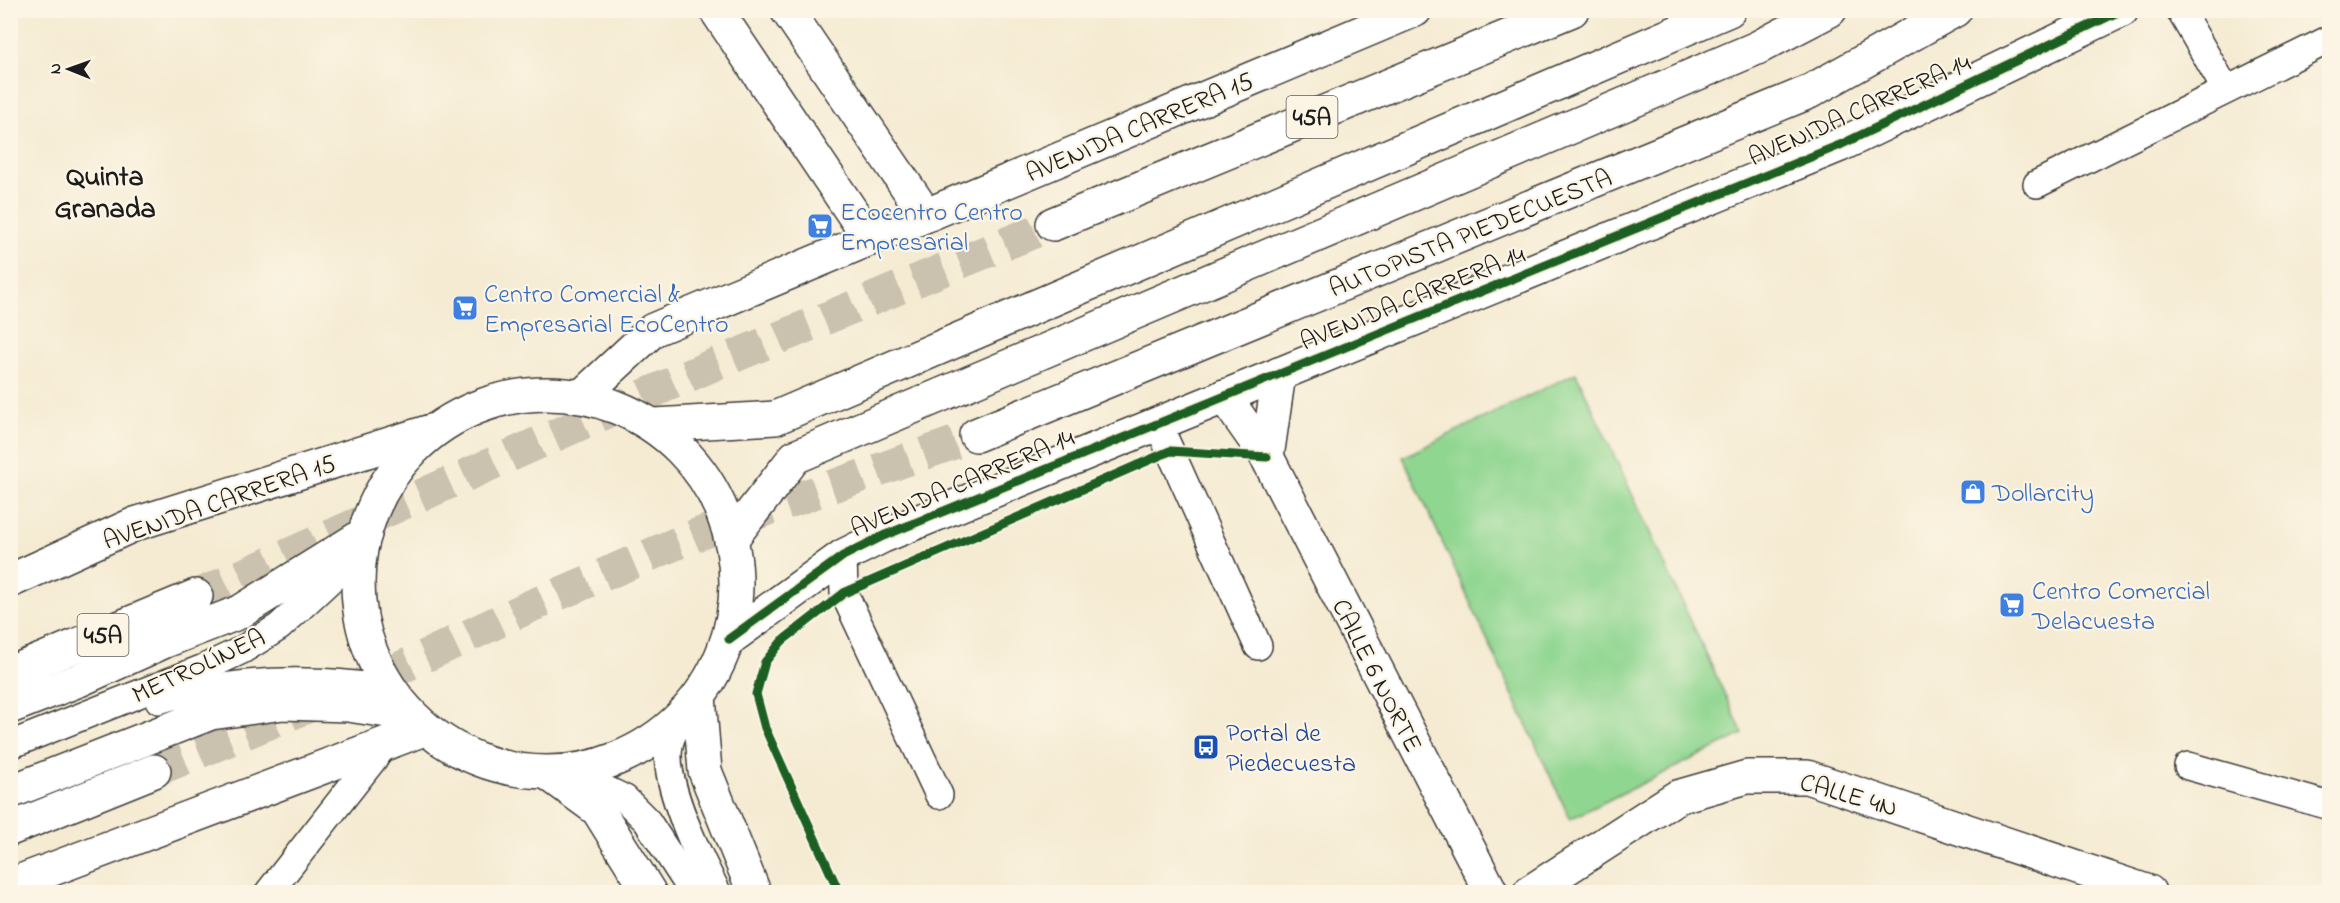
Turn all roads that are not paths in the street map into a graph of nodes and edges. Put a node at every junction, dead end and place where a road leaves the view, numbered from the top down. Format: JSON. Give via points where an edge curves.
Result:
{"nodes":[{"id":1,"x":716,"y":10,"type":"edge"},
{"id":2,"x":787,"y":10,"type":"edge"},
{"id":3,"x":1415,"y":10,"type":"edge"},
{"id":4,"x":1572,"y":10,"type":"edge"},
{"id":5,"x":1730,"y":10,"type":"edge"},
{"id":6,"x":1830,"y":10,"type":"edge"},
{"id":7,"x":1955,"y":10,"type":"edge"},
{"id":8,"x":2122,"y":10,"type":"edge"},
{"id":9,"x":2180,"y":10,"type":"edge"},
{"id":10,"x":2330,"y":39,"type":"edge"},
{"id":11,"x":2226,"y":90,"type":"junction"},
{"id":12,"x":2037,"y":184,"type":"dead end"},
{"id":13,"x":926,"y":215,"type":"junction"},
{"id":14,"x":1053,"y":224,"type":"tunnel mouth"},
{"id":15,"x":870,"y":239,"type":"junction"},
{"id":16,"x":1279,"y":374,"type":"junction"},
{"id":17,"x":583,"y":395,"type":"junction"},
{"id":18,"x":1224,"y":396,"type":"junction"},
{"id":19,"x":1158,"y":424,"type":"junction"},
{"id":20,"x":655,"y":425,"type":"junction"},
{"id":21,"x":431,"y":431,"type":"junction"},
{"id":22,"x":976,"y":435,"type":"tunnel mouth"},
{"id":23,"x":1266,"y":457,"type":"junction"},
{"id":24,"x":732,"y":538,"type":"junction"},
{"id":25,"x":364,"y":542,"type":"junction"},
{"id":26,"x":843,"y":556,"type":"junction"},
{"id":27,"x":10,"y":581,"type":"edge"},
{"id":28,"x":196,"y":596,"type":"tunnel mouth"},
{"id":29,"x":729,"y":639,"type":"junction"},
{"id":30,"x":1258,"y":645,"type":"dead end"},
{"id":31,"x":10,"y":674,"type":"edge"},
{"id":32,"x":694,"y":703,"type":"junction"},
{"id":33,"x":10,"y":707,"type":"edge"},
{"id":34,"x":408,"y":711,"type":"junction"},
{"id":35,"x":386,"y":743,"type":"junction"},
{"id":36,"x":10,"y":745,"type":"edge"},
{"id":37,"x":10,"y":761,"type":"edge"},
{"id":38,"x":2188,"y":766,"type":"dead end"},
{"id":39,"x":154,"y":771,"type":"tunnel mouth"},
{"id":40,"x":558,"y":772,"type":"junction"},
{"id":41,"x":10,"y":792,"type":"edge"},
{"id":42,"x":939,"y":795,"type":"dead end"},
{"id":43,"x":2330,"y":806,"type":"edge"},
{"id":44,"x":10,"y":829,"type":"edge"},
{"id":45,"x":10,"y":885,"type":"edge"},
{"id":46,"x":269,"y":892,"type":"edge"},
{"id":47,"x":649,"y":892,"type":"edge"},
{"id":48,"x":693,"y":892,"type":"edge"},
{"id":49,"x":717,"y":892,"type":"edge"},
{"id":50,"x":754,"y":892,"type":"edge"},
{"id":51,"x":1491,"y":892,"type":"edge"},
{"id":52,"x":1530,"y":892,"type":"edge"},
{"id":53,"x":2149,"y":892,"type":"edge"}],
"edges":[{"from":1,"to":15,"type":"main road"},
{"from":2,"to":13,"type":"main road"},
{"from":3,"to":13,"type":"main road","name":"AVENIDA CARRERA 15"},
{"from":4,"to":14,"type":"main road","number":"45A"},
{"from":5,"to":20,"type":"main road","via":[[775,418]]},
{"from":6,"to":24,"type":"main road","via":[[1757,48],[795,458]]},
{"from":7,"to":22,"type":"main road","name":"AUTOPISTA PIEDECUESTA","via":[[1809,92]]},
{"from":8,"to":16,"type":"main road","name":"AVENIDA CARRERA 14","via":[[1840,145]]},
{"from":9,"to":11,"type":"lane"},
{"from":10,"to":11,"type":"lane"},
{"from":11,"to":12,"type":"lane"},
{"from":13,"to":15,"type":"main road","name":"AVENIDA CARRERA 15"},
{"from":15,"to":17,"type":"main road","name":"AVENIDA CARRERA 15","via":[[653,330]]},
{"from":16,"to":18,"type":"main road","name":"AVENIDA CARRERA 14"},
{"from":16,"to":23,"type":"main road"},
{"from":17,"to":20,"type":"main road"},
{"from":17,"to":21,"type":"main road","via":[[530,392],[478,405]]},
{"from":18,"to":19,"type":"main road","name":"AVENIDA CARRERA 14"},
{"from":18,"to":23,"type":"main road","name":"CALLE 6 NORTE"},
{"from":19,"to":26,"type":"main road","name":"AVENIDA CARRERA 14","via":[[894,531]]},
{"from":19,"to":30,"type":"lane"},
{"from":20,"to":24,"type":"main road","via":[[689,456],[715,494]]},
{"from":21,"to":25,"type":"main road","via":[[385,484]]},
{"from":21,"to":27,"type":"main road","name":"AVENIDA CARRERA 15","via":[[135,524]]},
{"from":23,"to":51,"type":"main road","name":"CALLE 6 NORTE"},
{"from":24,"to":29,"type":"main road","via":[[737,589]]},
{"from":25,"to":33,"type":"main road","via":[[240,612]]},
{"from":25,"to":34,"type":"main road","via":[[357,588],[362,626],[374,662]]},
{"from":25,"to":36,"type":"lane","name":"METROLÍNEA","via":[[279,627],[242,650]]},
{"from":26,"to":29,"type":"main road","name":"AVENIDA CARRERA 14"},
{"from":26,"to":42,"type":"lane","via":[[844,592]]},
{"from":28,"to":31,"type":"main road","number":"45A"},
{"from":29,"to":32,"type":"main road"},
{"from":32,"to":40,"type":"main road","via":[[658,738],[606,764]]},
{"from":32,"to":49,"type":"lane","via":[[670,741],[668,769],[676,800]]},
{"from":32,"to":50,"type":"main road","via":[[705,771]]},
{"from":34,"to":35,"type":"main road"},
{"from":34,"to":37,"type":"lane","name":"METROLÍNEA","via":[[328,681],[229,685],[165,698]]},
{"from":34,"to":40,"type":"main road","via":[[483,762]]},
{"from":34,"to":41,"type":"main road","via":[[283,704],[212,713]]},
{"from":35,"to":45,"type":"main road"},
{"from":35,"to":46,"type":"lane"},
{"from":38,"to":43,"type":"lane"},
{"from":39,"to":44,"type":"main road"},
{"from":40,"to":47,"type":"main road","via":[[598,810]]},
{"from":40,"to":48,"type":"lane","via":[[625,799],[647,821]]},
{"from":52,"to":53,"type":"main road","name":"CALLE 4N","via":[[1677,797],[1748,777],[1807,777]]}]}
